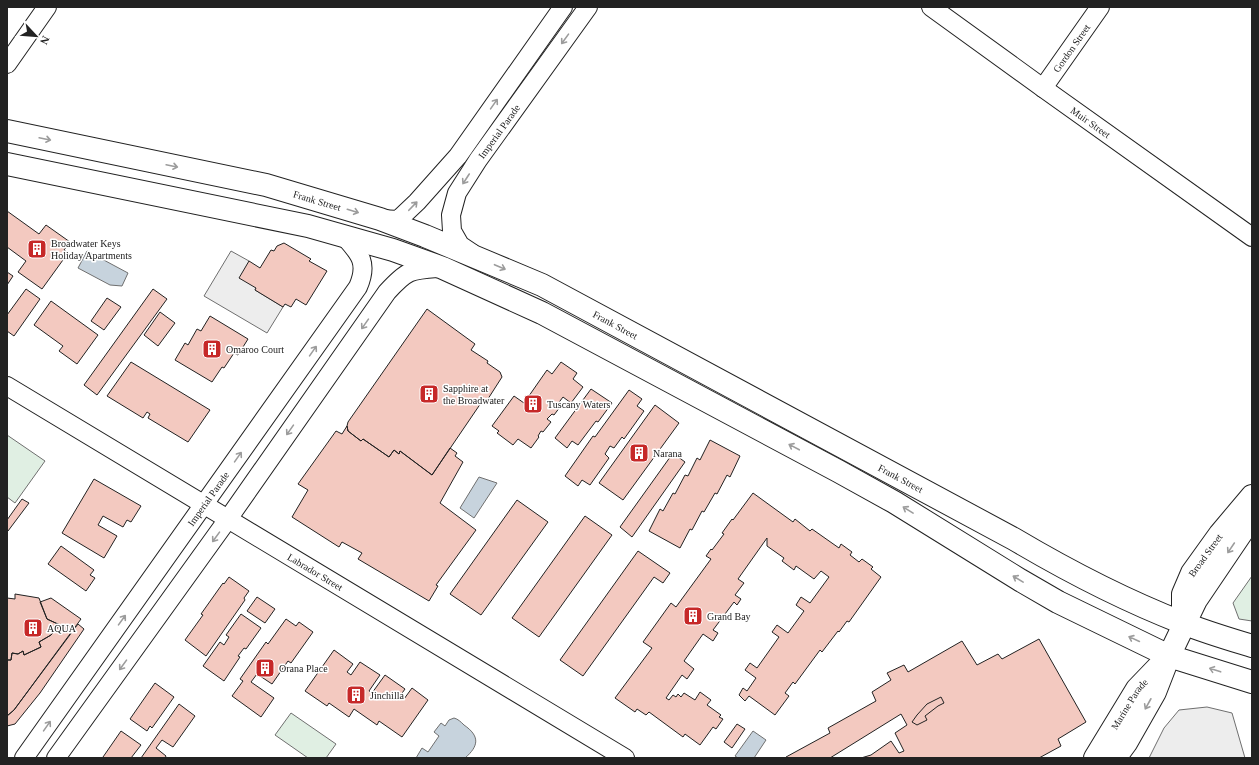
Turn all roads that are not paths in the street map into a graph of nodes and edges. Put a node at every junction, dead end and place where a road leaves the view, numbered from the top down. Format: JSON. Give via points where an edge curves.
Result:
{"nodes":[{"id":1,"x":47,"y":7,"type":"edge"},
{"id":2,"x":563,"y":7,"type":"edge"},
{"id":3,"x":931,"y":7,"type":"edge"},
{"id":4,"x":1100,"y":7,"type":"edge"},
{"id":5,"x":584,"y":13,"type":"edge"},
{"id":6,"x":7,"y":64,"type":"edge"},
{"id":7,"x":1043,"y":88,"type":"junction"},
{"id":8,"x":7,"y":131,"type":"edge"},
{"id":9,"x":7,"y":164,"type":"edge"},
{"id":10,"x":380,"y":219,"type":"junction"},
{"id":11,"x":343,"y":235,"type":"junction"},
{"id":12,"x":1252,"y":237,"type":"edge"},
{"id":13,"x":480,"y":258,"type":"junction"},
{"id":14,"x":443,"y":268,"type":"junction"},
{"id":15,"x":7,"y":386,"type":"edge"},
{"id":16,"x":1252,"y":496,"type":"edge"},
{"id":17,"x":204,"y":505,"type":"junction"},
{"id":18,"x":1252,"y":515,"type":"edge"},
{"id":19,"x":228,"y":519,"type":"junction"},
{"id":20,"x":1184,"y":623,"type":"junction"},
{"id":21,"x":1252,"y":646,"type":"edge"},
{"id":22,"x":1169,"y":656,"type":"junction"},
{"id":23,"x":1252,"y":682,"type":"edge"},
{"id":24,"x":24,"y":758,"type":"edge"},
{"id":25,"x":56,"y":758,"type":"edge"},
{"id":26,"x":625,"y":758,"type":"edge"},
{"id":27,"x":1095,"y":758,"type":"edge"},
{"id":28,"x":1115,"y":758,"type":"edge"}],
"edges":[{"from":1,"to":6,"type":"street"},
{"from":2,"to":5,"type":"street"},
{"from":10,"to":2,"type":"street","name":"Imperial Parade","one_way":true,"via":[[398,220],[458,156]]},
{"from":3,"to":7,"type":"street","name":"Muir Street"},
{"from":4,"to":7,"type":"street","name":"Gordon Street"},
{"from":5,"to":13,"type":"street","name":"Imperial Parade","one_way":true,"via":[[457,193],[451,215],[452,231],[460,245]]},
{"from":7,"to":12,"type":"street","name":"Muir Street"},
{"from":8,"to":10,"type":"main road","name":"Frank Street","one_way":true,"via":[[266,185]]},
{"from":9,"to":11,"type":"main road"},
{"from":10,"to":13,"type":"main road","name":"Frank Street"},
{"from":11,"to":14,"type":"main road"},
{"from":17,"to":11,"type":"street","name":"Imperial Parade","one_way":true,"via":[[358,287],[362,272],[360,254]]},
{"from":13,"to":20,"type":"main road","name":"Frank Street","one_way":true,"via":[[542,285],[601,316],[1071,572]]},
{"from":14,"to":19,"type":"street","one_way":true,"via":[[407,272],[387,292]]},
{"from":22,"to":14,"type":"main road","one_way":true,"via":[[1058,602],[894,502],[593,339]]},
{"from":15,"to":17,"type":"street","name":"Labrador Street"},
{"from":16,"to":20,"type":"main road","name":"Broad Street","via":[[1192,573],[1182,594]]},
{"from":17,"to":19,"type":"street","name":"Labrador Street"},
{"from":24,"to":17,"type":"street","name":"Imperial Parade","one_way":true},
{"from":18,"to":20,"type":"main road","name":"Broad Street","one_way":true,"via":[[1196,600]]},
{"from":19,"to":25,"type":"street","one_way":true},
{"from":19,"to":26,"type":"street","name":"Labrador Street"},
{"from":20,"to":21,"type":"main road"},
{"from":20,"to":22,"type":"main road","name":"Broad Street"},
{"from":23,"to":22,"type":"main road","one_way":true},
{"from":22,"to":27,"type":"main road","name":"Marine Parade","via":[[1137,689]]},
{"from":22,"to":28,"type":"main road","name":"Marine Parade","one_way":true,"via":[[1155,692]]}]}
